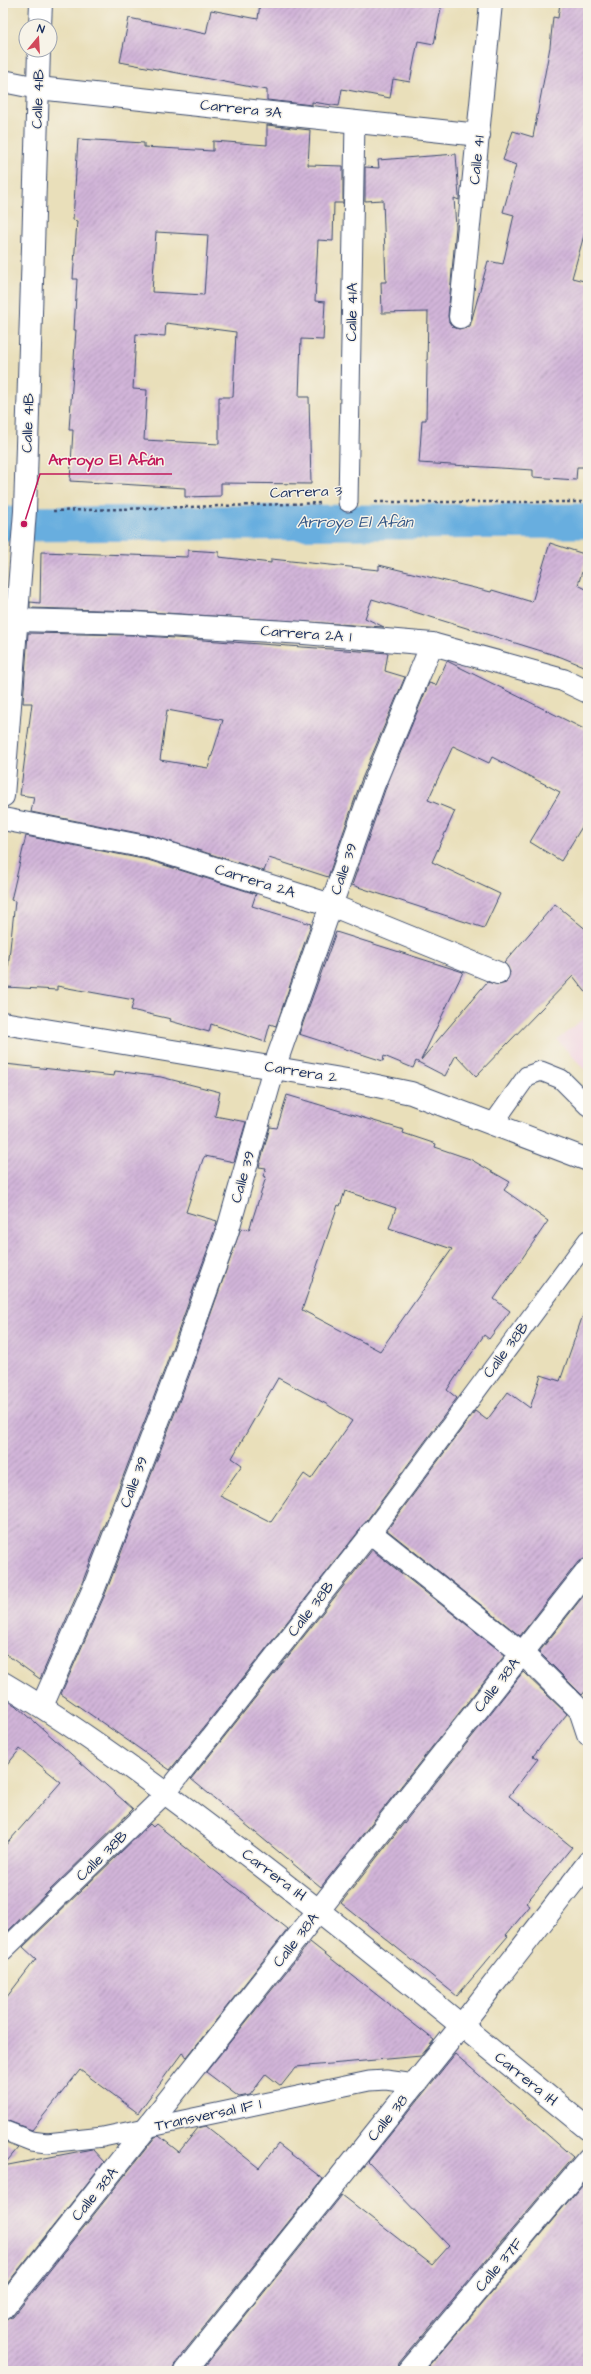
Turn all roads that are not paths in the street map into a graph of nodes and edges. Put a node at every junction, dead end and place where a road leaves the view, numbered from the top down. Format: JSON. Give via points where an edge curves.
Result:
{"nodes":[{"id":1,"x":41,"y":3,"type":"edge"},
{"id":2,"x":492,"y":3,"type":"edge"},
{"id":3,"x":40,"y":18,"type":"edge"},
{"id":4,"x":39,"y":58,"type":"edge"},
{"id":5,"x":3,"y":81,"type":"edge"},
{"id":6,"x":38,"y":88,"type":"junction"},
{"id":7,"x":355,"y":122,"type":"junction"},
{"id":8,"x":479,"y":135,"type":"junction"},
{"id":9,"x":460,"y":318,"type":"dead end"},
{"id":10,"x":348,"y":502,"type":"road end"},
{"id":11,"x":17,"y":620,"type":"junction"},
{"id":12,"x":432,"y":644,"type":"junction"},
{"id":13,"x":588,"y":692,"type":"edge"},
{"id":14,"x":3,"y":796,"type":"edge"},
{"id":15,"x":3,"y":819,"type":"edge"},
{"id":16,"x":331,"y":905,"type":"junction"},
{"id":17,"x":498,"y":973,"type":"dead end"},
{"id":18,"x":3,"y":1023,"type":"edge"},
{"id":19,"x":274,"y":1068,"type":"junction"},
{"id":20,"x":588,"y":1106,"type":"edge"},
{"id":21,"x":493,"y":1124,"type":"junction"},
{"id":22,"x":588,"y":1160,"type":"edge"},
{"id":23,"x":588,"y":1240,"type":"edge"},
{"id":24,"x":371,"y":1533,"type":"junction"},
{"id":25,"x":588,"y":1570,"type":"edge"},
{"id":26,"x":522,"y":1653,"type":"junction"},
{"id":27,"x":3,"y":1683,"type":"edge"},
{"id":28,"x":42,"y":1706,"type":"junction"},
{"id":29,"x":588,"y":1734,"type":"edge"},
{"id":30,"x":166,"y":1793,"type":"junction"},
{"id":31,"x":588,"y":1863,"type":"edge"},
{"id":32,"x":319,"y":1910,"type":"junction"},
{"id":33,"x":3,"y":1951,"type":"edge"},
{"id":34,"x":461,"y":2026,"type":"junction"},
{"id":35,"x":415,"y":2084,"type":"junction"},
{"id":36,"x":148,"y":2128,"type":"junction"},
{"id":37,"x":3,"y":2130,"type":"edge"},
{"id":38,"x":588,"y":2130,"type":"edge"},
{"id":39,"x":588,"y":2159,"type":"edge"},
{"id":40,"x":3,"y":2309,"type":"edge"},
{"id":41,"x":185,"y":2371,"type":"edge"},
{"id":42,"x":409,"y":2371,"type":"edge"}],
"edges":[{"from":1,"to":3,"type":"street"},
{"from":2,"to":8,"type":"street","name":"Calle 41"},
{"from":4,"to":6,"type":"street","name":"Calle 41B"},
{"from":5,"to":6,"type":"street","name":"Carrera 3A"},
{"from":6,"to":7,"type":"street","name":"Carrera 3A"},
{"from":6,"to":11,"type":"street","name":"Calle 41B","via":[[25,511]]},
{"from":7,"to":8,"type":"street","name":"Carrera 3A"},
{"from":7,"to":10,"type":"lane","name":"Calle 41A"},
{"from":8,"to":9,"type":"street","name":"Calle 41"},
{"from":11,"to":12,"type":"street","name":"Carrera 2A 1","via":[[133,623],[304,633]]},
{"from":11,"to":14,"type":"street","name":"Calle 41B"},
{"from":12,"to":13,"type":"street","name":"Carrera 2A 1","via":[[563,680]]},
{"from":12,"to":16,"type":"street","name":"Calle 39","via":[[373,786]]},
{"from":15,"to":16,"type":"street","name":"Carrera 2A","via":[[151,848]]},
{"from":16,"to":17,"type":"street","name":"Carrera 2A"},
{"from":16,"to":19,"type":"street","name":"Calle 39"},
{"from":18,"to":19,"type":"street","name":"Carrera 2"},
{"from":19,"to":21,"type":"street","name":"Carrera 2","via":[[411,1093]]},
{"from":19,"to":28,"type":"street","name":"Calle 39","via":[[227,1233],[94,1588]]},
{"from":20,"to":21,"type":"lane","via":[[561,1079],[541,1071],[527,1076]]},
{"from":21,"to":22,"type":"street","name":"Carrera 2"},
{"from":23,"to":24,"type":"lane","name":"Calle 38B"},
{"from":24,"to":26,"type":"street"},
{"from":24,"to":30,"type":"lane","name":"Calle 38B"},
{"from":25,"to":26,"type":"street","name":"Calle 38A"},
{"from":26,"to":29,"type":"street","via":[[580,1710]]},
{"from":26,"to":32,"type":"street","name":"Calle 38A"},
{"from":27,"to":28,"type":"street","name":"Carrera 1H"},
{"from":28,"to":30,"type":"street","name":"Carrera 1H"},
{"from":30,"to":32,"type":"street","name":"Carrera 1H"},
{"from":30,"to":33,"type":"lane","name":"Calle 38B"},
{"from":31,"to":34,"type":"street","name":"Calle 38"},
{"from":32,"to":34,"type":"street","name":"Carrera 1H"},
{"from":32,"to":36,"type":"street","name":"Calle 38A"},
{"from":34,"to":35,"type":"street","name":"Calle 38"},
{"from":34,"to":38,"type":"street","name":"Carrera 1H"},
{"from":35,"to":36,"type":"lane","name":"Transversal 1F 1","via":[[386,2080],[369,2081]]},
{"from":35,"to":41,"type":"street","name":"Calle 38"},
{"from":36,"to":37,"type":"lane","name":"Transversal 1F 1","via":[[103,2137],[47,2143],[31,2141]]},
{"from":36,"to":40,"type":"street","name":"Calle 38A"},
{"from":39,"to":42,"type":"street","name":"Calle 37F"}]}
